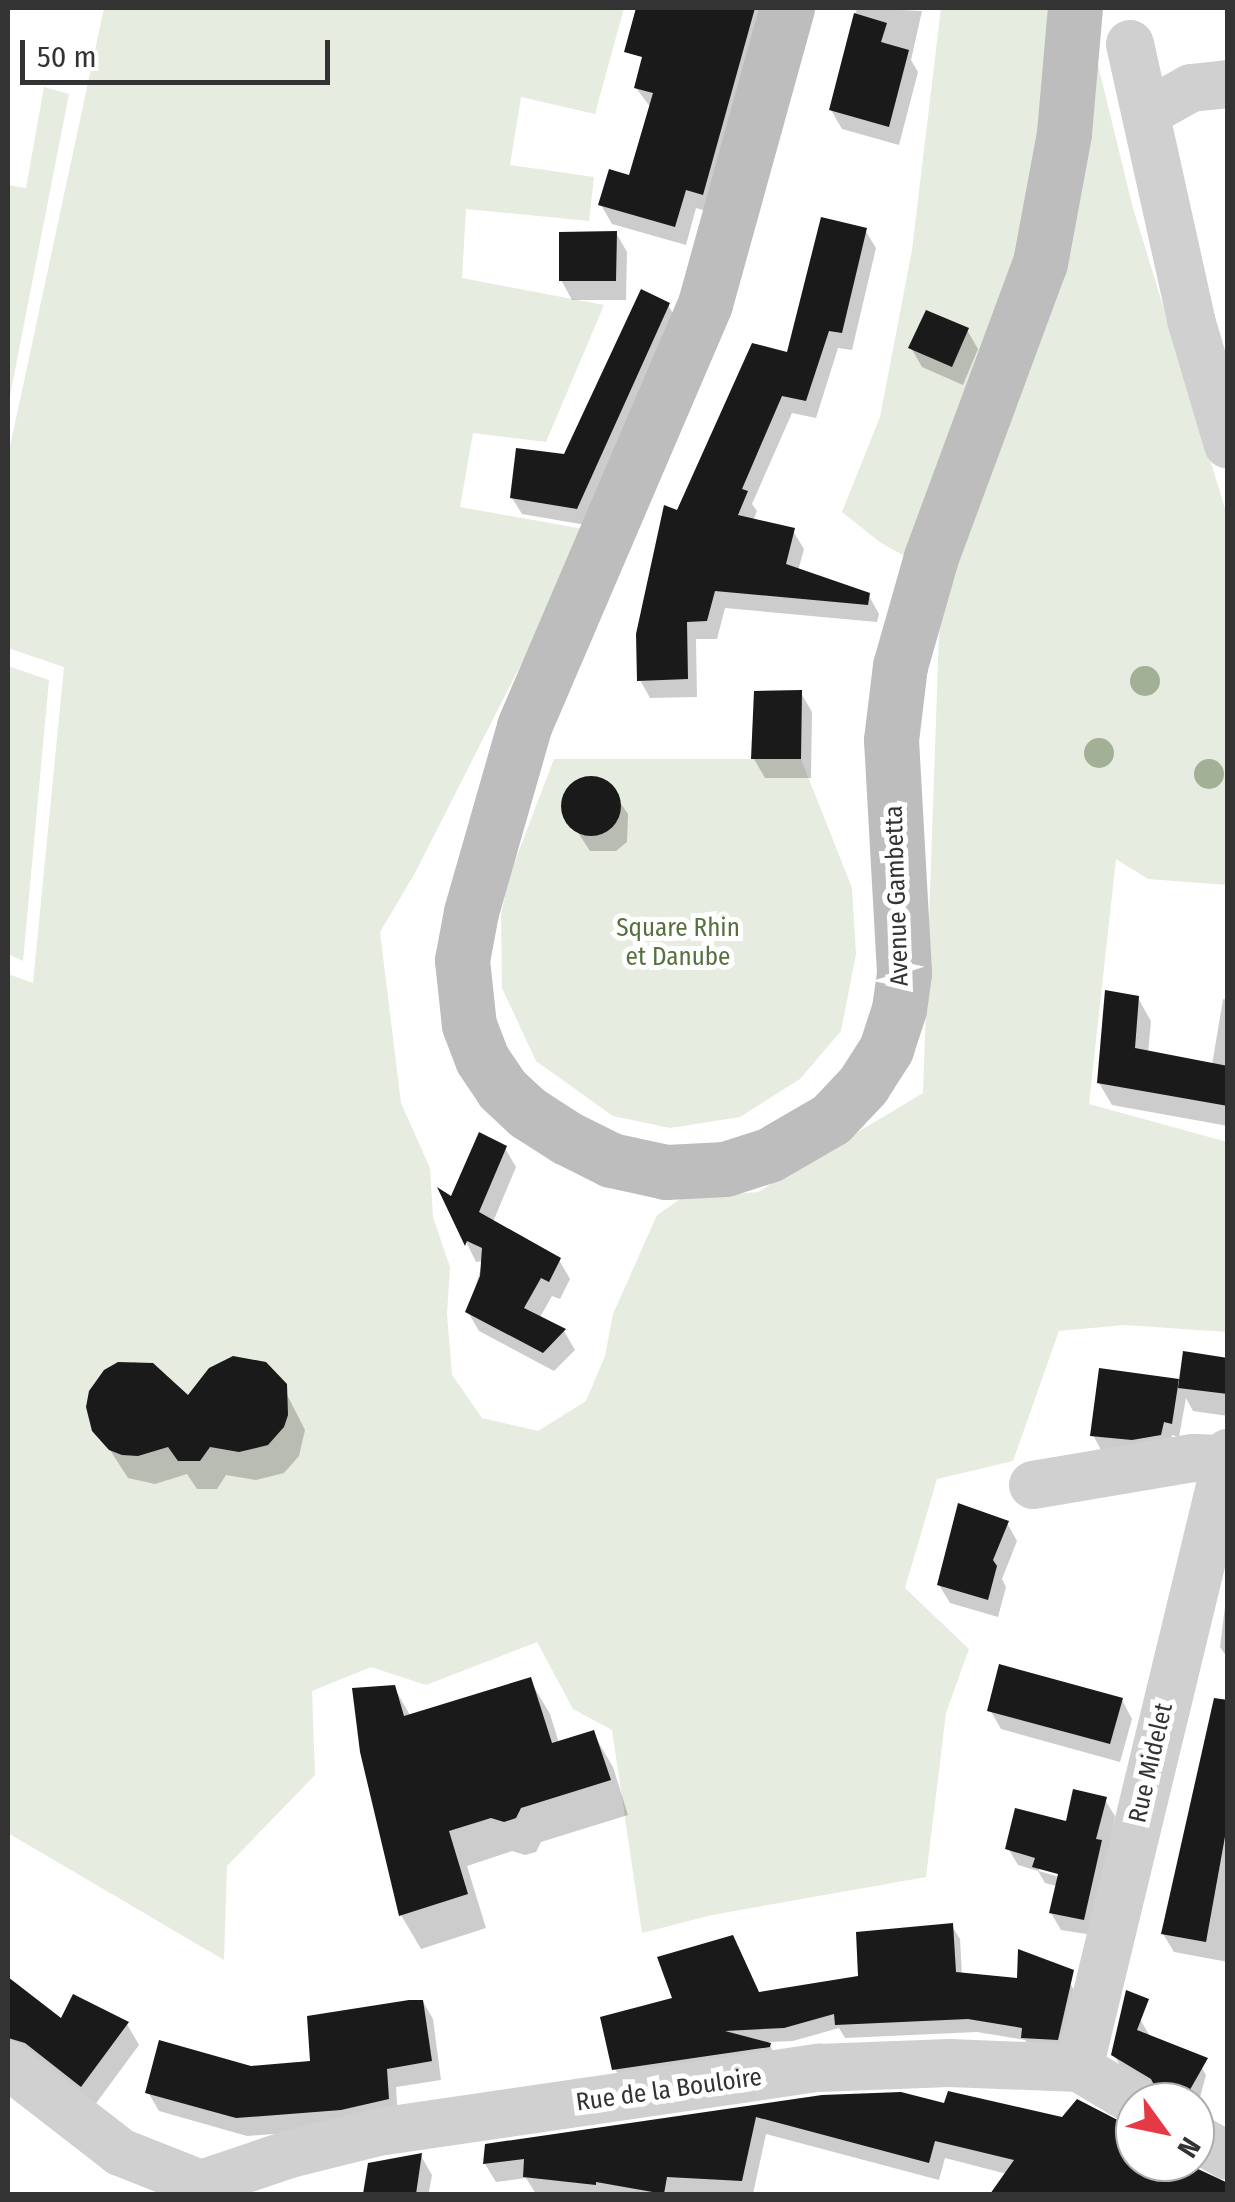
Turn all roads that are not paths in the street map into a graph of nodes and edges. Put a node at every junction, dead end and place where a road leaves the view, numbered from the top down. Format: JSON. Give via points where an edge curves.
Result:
{"nodes":[{"id":1,"x":786,"y":8,"type":"edge"},
{"id":2,"x":1075,"y":8,"type":"edge"},
{"id":3,"x":1130,"y":44,"type":"dead end"},
{"id":4,"x":1228,"y":84,"type":"edge"},
{"id":5,"x":1146,"y":113,"type":"junction"},
{"id":6,"x":1228,"y":445,"type":"edge"},
{"id":7,"x":1225,"y":1456,"type":"edge"},
{"id":8,"x":1034,"y":1485,"type":"dead end"},
{"id":9,"x":8,"y":2065,"type":"edge"},
{"id":10,"x":1078,"y":2068,"type":"junction"},
{"id":11,"x":1115,"y":2090,"type":"edge"},
{"id":12,"x":207,"y":2190,"type":"edge"}],
"edges":[{"from":1,"to":2,"type":"main road","name":"Avenue Gambetta","via":[[705,304],[524,727],[462,960],[469,1025],[502,1089],[567,1138],[611,1160],[666,1172],[726,1168],[769,1154],[831,1119],[886,1049],[904,972],[891,740],[900,666],[931,557],[1040,263],[1064,132]]},
{"from":3,"to":5,"type":"street"},
{"from":4,"to":5,"type":"street","via":[[1191,88]]},
{"from":5,"to":6,"type":"street","via":[[1191,320]]},
{"from":7,"to":8,"type":"street"},
{"from":7,"to":10,"type":"street","name":"Rue Midelet"},
{"from":9,"to":12,"type":"street","via":[[120,2152]]},
{"from":10,"to":11,"type":"street","name":"Rue de la Bouloire"},
{"from":10,"to":12,"type":"street","name":"Rue de la Bouloire","via":[[819,2068],[378,2132],[290,2154]]}]}
